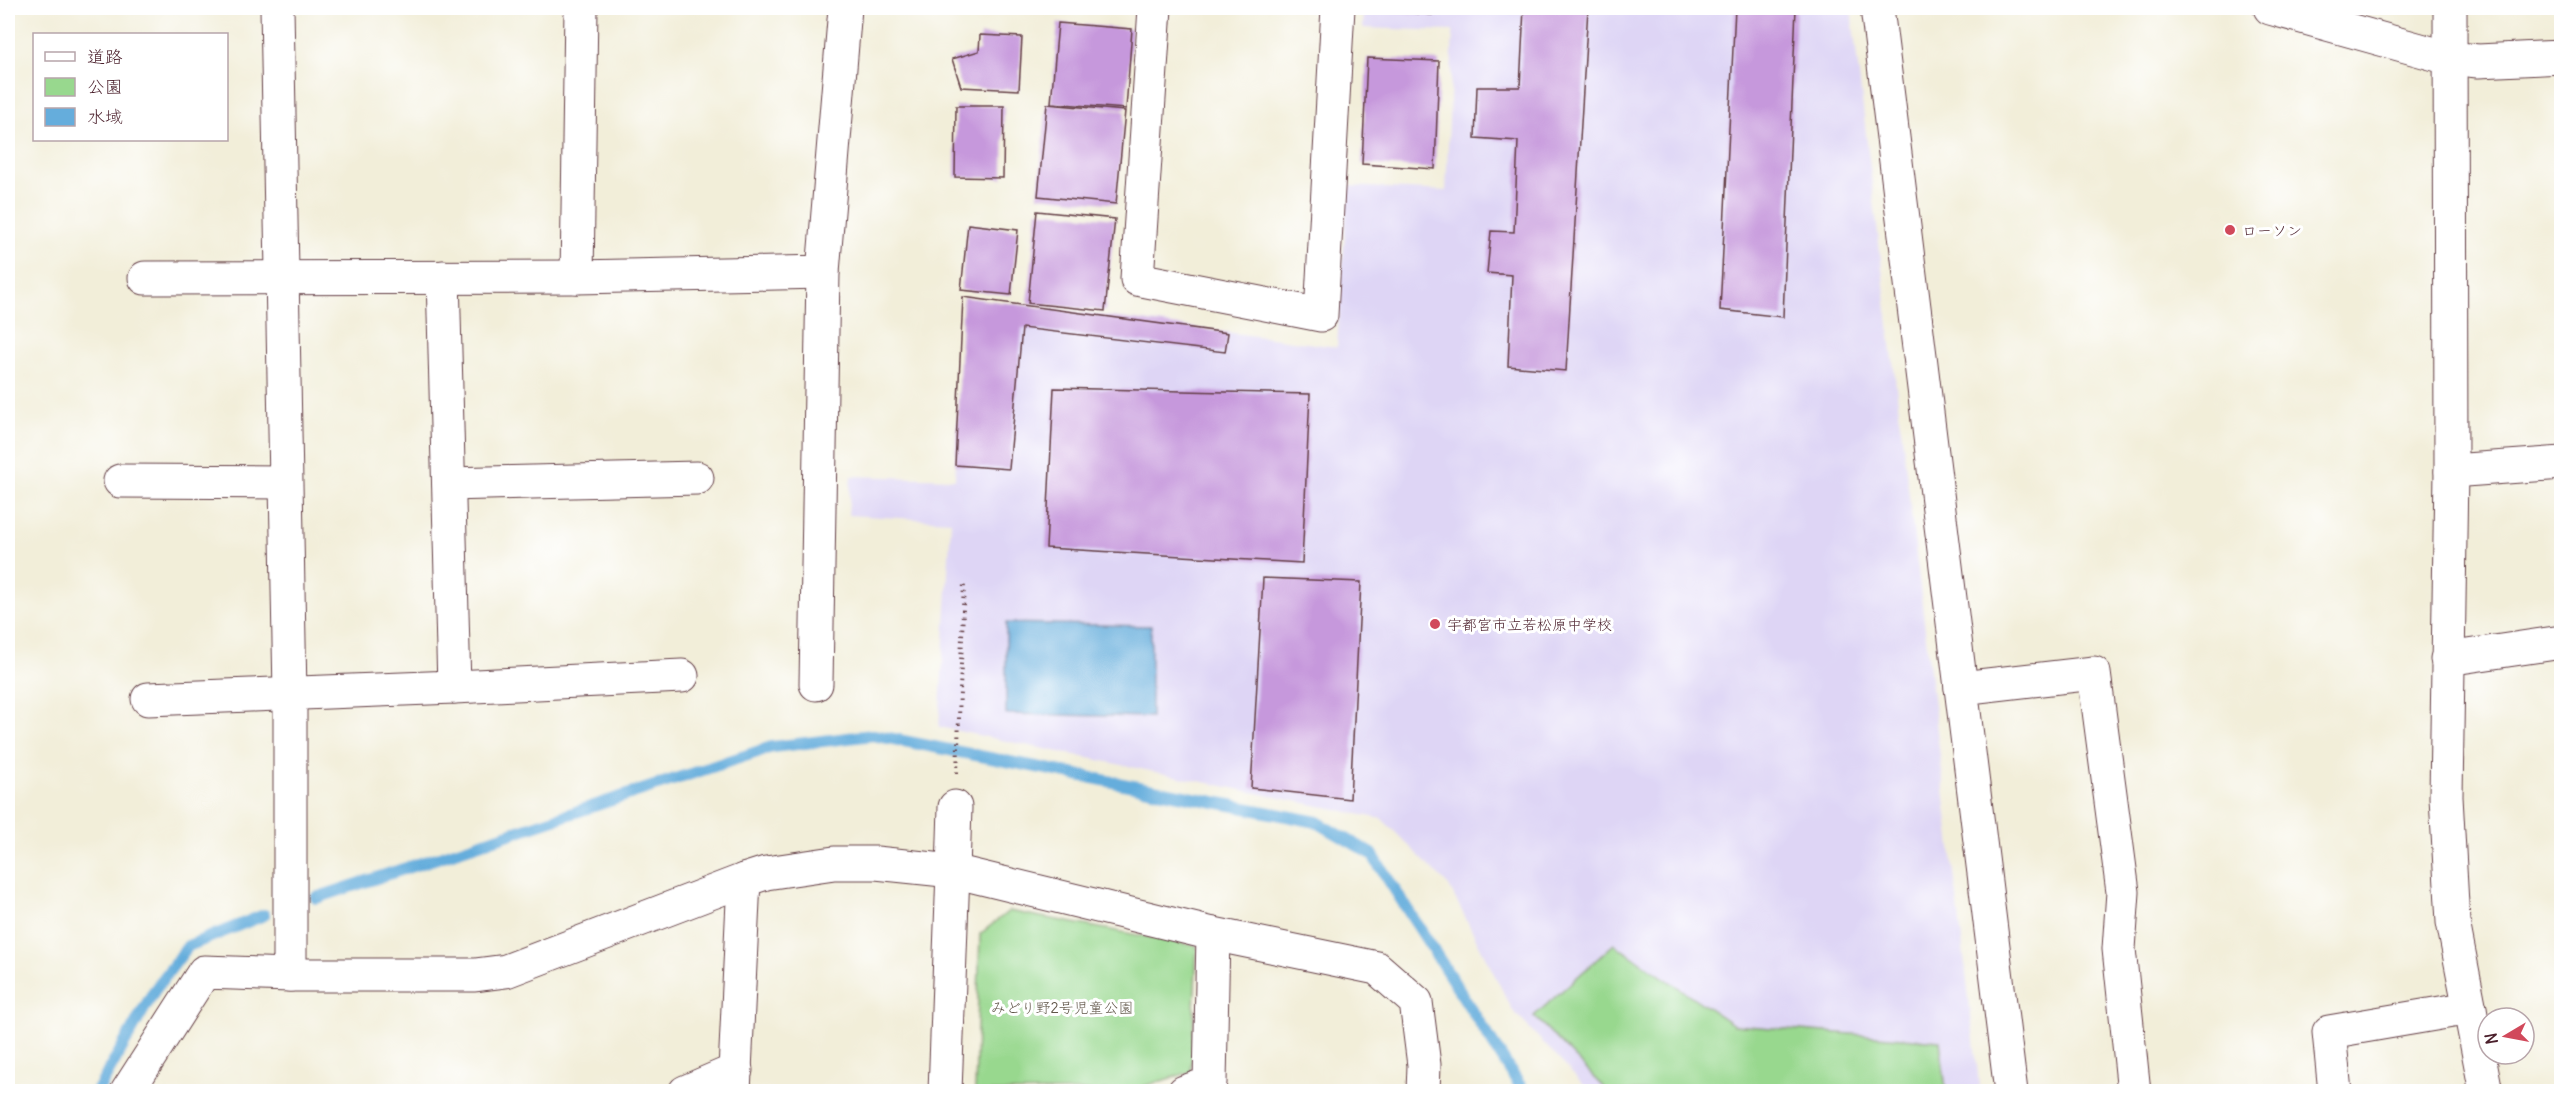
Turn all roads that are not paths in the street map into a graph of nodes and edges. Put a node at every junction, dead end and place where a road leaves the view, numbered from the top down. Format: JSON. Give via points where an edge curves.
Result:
{"nodes":[{"id":1,"x":277,"y":8,"type":"edge"},
{"id":2,"x":581,"y":8,"type":"edge"},
{"id":3,"x":845,"y":8,"type":"edge"},
{"id":4,"x":1155,"y":8,"type":"edge"},
{"id":5,"x":1338,"y":8,"type":"edge"},
{"id":6,"x":1877,"y":8,"type":"edge"},
{"id":7,"x":2270,"y":8,"type":"edge"},
{"id":8,"x":2450,"y":8,"type":"edge"},
{"id":9,"x":2562,"y":57,"type":"edge"},
{"id":10,"x":2449,"y":58,"type":"junction"},
{"id":11,"x":823,"y":272,"type":"junction"},
{"id":12,"x":284,"y":277,"type":"junction"},
{"id":13,"x":443,"y":277,"type":"junction"},
{"id":14,"x":577,"y":277,"type":"junction"},
{"id":15,"x":145,"y":278,"type":"dead end"},
{"id":16,"x":2562,"y":463,"type":"edge"},
{"id":17,"x":2451,"y":471,"type":"junction"},
{"id":18,"x":697,"y":478,"type":"dead end"},
{"id":19,"x":120,"y":481,"type":"dead end"},
{"id":20,"x":285,"y":482,"type":"junction"},
{"id":21,"x":449,"y":484,"type":"junction"},
{"id":22,"x":2562,"y":642,"type":"edge"},
{"id":23,"x":2447,"y":659,"type":"junction"},
{"id":24,"x":682,"y":676,"type":"dead end"},
{"id":25,"x":816,"y":684,"type":"dead end"},
{"id":26,"x":454,"y":687,"type":"junction"},
{"id":27,"x":1961,"y":688,"type":"junction"},
{"id":28,"x":290,"y":694,"type":"junction"},
{"id":29,"x":148,"y":699,"type":"dead end"},
{"id":30,"x":956,"y":792,"type":"road end"},
{"id":31,"x":953,"y":871,"type":"junction"},
{"id":32,"x":744,"y":880,"type":"junction"},
{"id":33,"x":1213,"y":934,"type":"junction"},
{"id":34,"x":290,"y":975,"type":"junction"},
{"id":35,"x":2470,"y":1008,"type":"junction"},
{"id":36,"x":735,"y":1081,"type":"edge"},
{"id":37,"x":127,"y":1092,"type":"edge"},
{"id":38,"x":685,"y":1092,"type":"edge"},
{"id":39,"x":945,"y":1092,"type":"edge"},
{"id":40,"x":1184,"y":1092,"type":"edge"},
{"id":41,"x":1423,"y":1092,"type":"edge"},
{"id":42,"x":2011,"y":1092,"type":"edge"},
{"id":43,"x":2134,"y":1092,"type":"edge"},
{"id":44,"x":2335,"y":1092,"type":"edge"},
{"id":45,"x":2486,"y":1092,"type":"edge"}],
"edges":[{"from":1,"to":12,"type":"street"},
{"from":2,"to":14,"type":"street"},
{"from":3,"to":11,"type":"street"},
{"from":4,"to":5,"type":"street","via":[[1137,279],[1321,315]]},
{"from":6,"to":27,"type":"street"},
{"from":7,"to":10,"type":"street"},
{"from":8,"to":10,"type":"street"},
{"from":9,"to":10,"type":"street","via":[[2478,61]]},
{"from":10,"to":17,"type":"street"},
{"from":11,"to":14,"type":"street"},
{"from":11,"to":25,"type":"street"},
{"from":12,"to":13,"type":"street"},
{"from":12,"to":15,"type":"street"},
{"from":12,"to":20,"type":"street"},
{"from":13,"to":14,"type":"street"},
{"from":13,"to":21,"type":"street"},
{"from":16,"to":17,"type":"street"},
{"from":17,"to":23,"type":"street"},
{"from":18,"to":21,"type":"street"},
{"from":19,"to":20,"type":"street"},
{"from":20,"to":28,"type":"street"},
{"from":21,"to":26,"type":"street"},
{"from":22,"to":23,"type":"street"},
{"from":23,"to":35,"type":"street","via":[[2445,798],[2453,922]]},
{"from":24,"to":26,"type":"street"},
{"from":26,"to":28,"type":"street"},
{"from":27,"to":42,"type":"street"},
{"from":27,"to":43,"type":"street","via":[[2094,673],[2124,892],[2119,950]]},
{"from":28,"to":29,"type":"street"},
{"from":28,"to":34,"type":"street"},
{"from":30,"to":31,"type":"street"},
{"from":31,"to":32,"type":"street","via":[[876,862],[834,863]]},
{"from":31,"to":33,"type":"street"},
{"from":31,"to":39,"type":"street"},
{"from":32,"to":34,"type":"street","via":[[506,971],[475,975]]},
{"from":32,"to":36,"type":"street"},
{"from":33,"to":40,"type":"street","via":[[1210,1083]]},
{"from":33,"to":41,"type":"street","via":[[1377,968],[1416,1002],[1424,1065]]},
{"from":34,"to":37,"type":"street","via":[[204,972]]},
{"from":35,"to":44,"type":"street","via":[[2329,1032]]},
{"from":35,"to":45,"type":"street"},
{"from":36,"to":38,"type":"street"}]}
